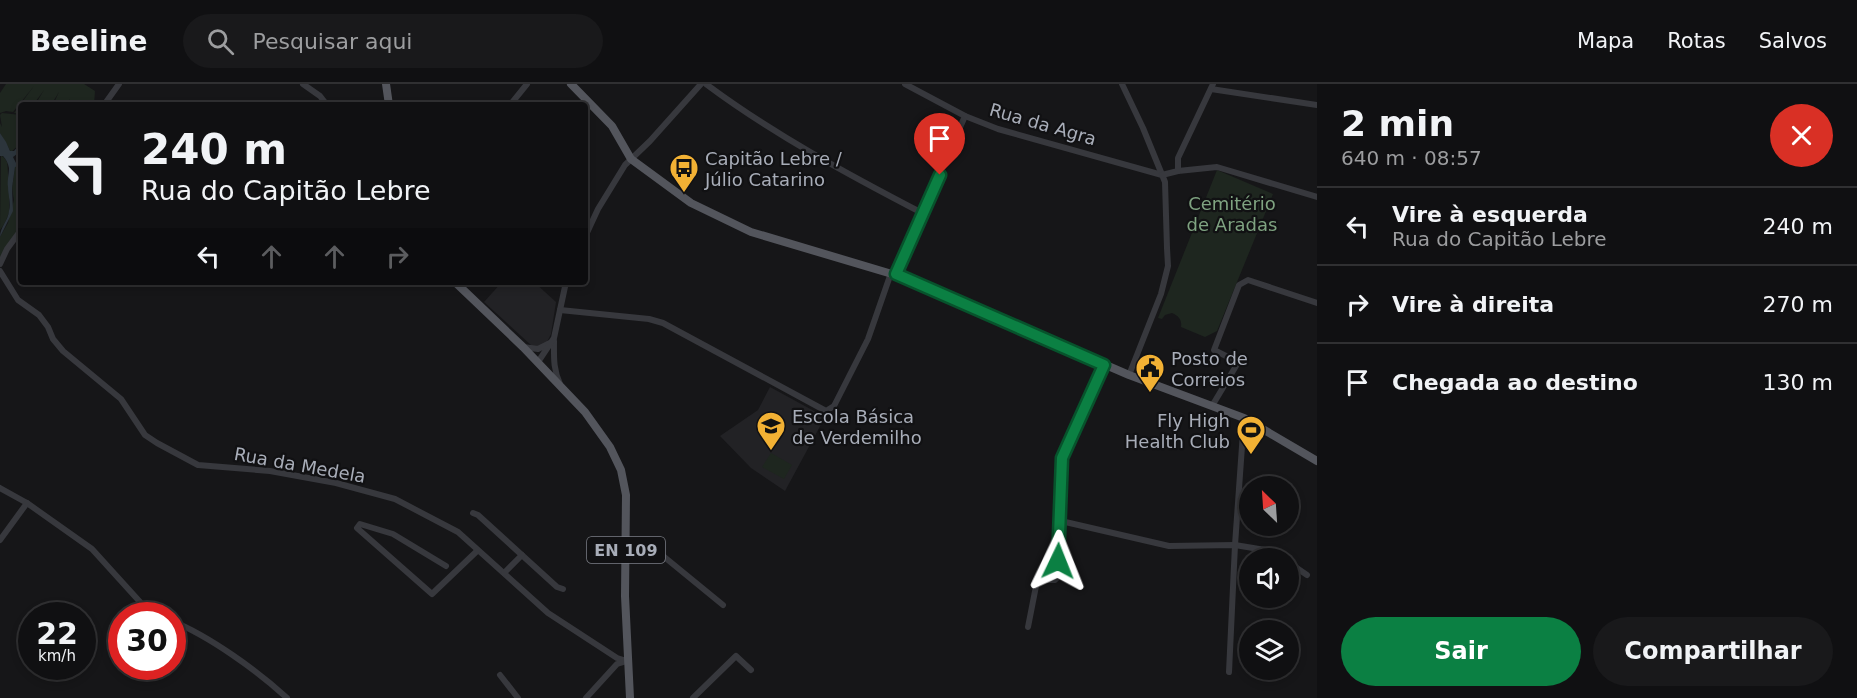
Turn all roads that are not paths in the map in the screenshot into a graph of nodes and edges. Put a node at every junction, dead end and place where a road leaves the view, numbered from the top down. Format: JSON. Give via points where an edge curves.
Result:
{"nodes":[{"id":1,"x":119,"y":84,"type":"edge"},
{"id":2,"x":303,"y":84,"type":"edge"},
{"id":3,"x":386,"y":84,"type":"edge"},
{"id":4,"x":527,"y":84,"type":"edge"},
{"id":5,"x":571,"y":84,"type":"edge"},
{"id":6,"x":701,"y":84,"type":"edge"},
{"id":7,"x":706,"y":84,"type":"edge"},
{"id":8,"x":905,"y":84,"type":"edge"},
{"id":9,"x":1122,"y":84,"type":"edge"},
{"id":10,"x":1212,"y":86,"type":"edge"},
{"id":11,"x":106,"y":102,"type":"edge"},
{"id":12,"x":325,"y":102,"type":"edge"},
{"id":13,"x":389,"y":102,"type":"edge"},
{"id":14,"x":512,"y":102,"type":"edge"},
{"id":15,"x":1317,"y":105,"type":"edge"},
{"id":16,"x":965,"y":116,"type":"junction"},
{"id":17,"x":631,"y":159,"type":"junction"},
{"id":18,"x":1158,"y":164,"type":"junction"},
{"id":19,"x":1143,"y":169,"type":"junction"},
{"id":20,"x":1178,"y":171,"type":"junction"},
{"id":21,"x":1162,"y":175,"type":"junction"},
{"id":22,"x":1317,"y":197,"type":"edge"},
{"id":23,"x":924,"y":214,"type":"junction"},
{"id":24,"x":588,"y":231,"type":"edge"},
{"id":25,"x":18,"y":234,"type":"edge"},
{"id":26,"x":0,"y":264,"type":"edge"},
{"id":27,"x":0,"y":272,"type":"edge"},
{"id":28,"x":893,"y":274,"type":"junction"},
{"id":29,"x":458,"y":285,"type":"edge"},
{"id":30,"x":563,"y":285,"type":"edge"},
{"id":31,"x":1317,"y":303,"type":"edge"},
{"id":32,"x":560,"y":310,"type":"junction"},
{"id":33,"x":554,"y":338,"type":"junction"},
{"id":34,"x":523,"y":346,"type":"junction"},
{"id":35,"x":553,"y":355,"type":"junction"},
{"id":36,"x":538,"y":362,"type":"junction"},
{"id":37,"x":1104,"y":365,"type":"junction"},
{"id":38,"x":1129,"y":375,"type":"junction"},
{"id":39,"x":561,"y":387,"type":"junction"},
{"id":40,"x":1212,"y":406,"type":"junction"},
{"id":41,"x":1244,"y":418,"type":"junction"},
{"id":42,"x":1317,"y":461,"type":"edge"},
{"id":43,"x":0,"y":488,"type":"edge"},
{"id":44,"x":27,"y":503,"type":"junction"},
{"id":45,"x":473,"y":513,"type":"dead end"},
{"id":46,"x":1061,"y":521,"type":"junction"},
{"id":47,"x":381,"y":531,"type":"junction"},
{"id":48,"x":0,"y":540,"type":"edge"},
{"id":49,"x":626,"y":543,"type":"junction"},
{"id":50,"x":375,"y":544,"type":"junction"},
{"id":51,"x":1235,"y":546,"type":"junction"},
{"id":52,"x":1249,"y":548,"type":"edge"},
{"id":53,"x":477,"y":552,"type":"junction"},
{"id":54,"x":522,"y":555,"type":"junction"},
{"id":55,"x":446,"y":566,"type":"dead end"},
{"id":56,"x":1299,"y":570,"type":"edge"},
{"id":57,"x":504,"y":573,"type":"junction"},
{"id":58,"x":1307,"y":575,"type":"dead end"},
{"id":59,"x":563,"y":589,"type":"dead end"},
{"id":60,"x":140,"y":602,"type":"edge"},
{"id":61,"x":723,"y":605,"type":"dead end"},
{"id":62,"x":186,"y":626,"type":"edge"},
{"id":63,"x":1028,"y":627,"type":"dead end"},
{"id":64,"x":627,"y":661,"type":"junction"},
{"id":65,"x":751,"y":670,"type":"dead end"},
{"id":66,"x":1229,"y":672,"type":"dead end"},
{"id":67,"x":500,"y":675,"type":"dead end"},
{"id":68,"x":287,"y":698,"type":"edge"},
{"id":69,"x":518,"y":698,"type":"edge"},
{"id":70,"x":586,"y":698,"type":"edge"},
{"id":71,"x":630,"y":698,"type":"edge"},
{"id":72,"x":693,"y":698,"type":"edge"}],
"edges":[{"from":1,"to":11,"type":"street"},
{"from":2,"to":12,"type":"street"},
{"from":3,"to":13,"type":"main road"},
{"from":4,"to":14,"type":"street"},
{"from":5,"to":17,"type":"main road","via":[[612,126]]},
{"from":6,"to":17,"type":"street"},
{"from":7,"to":23,"type":"street","via":[[781,135]]},
{"from":8,"to":16,"type":"street","name":"Rua da Agra"},
{"from":9,"to":18,"type":"street"},
{"from":10,"to":15,"type":"street"},
{"from":10,"to":20,"type":"street","via":[[1178,158]]},
{"from":16,"to":19,"type":"street","name":"Rua da Agra","via":[[998,129]]},
{"from":16,"to":23,"type":"street"},
{"from":17,"to":24,"type":"street"},
{"from":17,"to":28,"type":"main road","via":[[691,203],[751,232]]},
{"from":18,"to":19,"type":"street"},
{"from":18,"to":21,"type":"street"},
{"from":19,"to":21,"type":"street","name":"Rua da Agra"},
{"from":20,"to":21,"type":"street"},
{"from":20,"to":22,"type":"street","via":[[1216,167]]},
{"from":21,"to":38,"type":"street","via":[[1168,266],[1158,303]]},
{"from":23,"to":28,"type":"street"},
{"from":25,"to":26,"type":"street"},
{"from":27,"to":53,"type":"street","name":"Rua da Medela","via":[[18,300],[39,315],[63,351],[121,399],[145,435],[157,443],[198,465],[270,471],[394,499],[458,532]]},
{"from":28,"to":32,"type":"street","via":[[859,359],[834,406],[826,411],[663,322]]},
{"from":28,"to":37,"type":"main road"},
{"from":29,"to":34,"type":"main road","number":"EN 109"},
{"from":30,"to":32,"type":"street"},
{"from":31,"to":40,"type":"street","via":[[1243,281],[1214,350],[1232,357],[1236,366]]},
{"from":32,"to":33,"type":"street"},
{"from":33,"to":34,"type":"street","via":[[543,348]]},
{"from":33,"to":35,"type":"street"},
{"from":33,"to":36,"type":"street"},
{"from":34,"to":36,"type":"main road","number":"EN 109"},
{"from":35,"to":36,"type":"street"},
{"from":35,"to":39,"type":"street"},
{"from":36,"to":39,"type":"main road","number":"EN 109"},
{"from":37,"to":38,"type":"main road"},
{"from":37,"to":46,"type":"street","via":[[1062,458]]},
{"from":38,"to":40,"type":"main road"},
{"from":39,"to":49,"type":"main road","number":"EN 109","via":[[585,412],[621,470],[626,495]]},
{"from":40,"to":41,"type":"main road"},
{"from":41,"to":42,"type":"main road"},
{"from":41,"to":51,"type":"street"},
{"from":43,"to":44,"type":"street"},
{"from":44,"to":48,"type":"street"},
{"from":44,"to":60,"type":"street","via":[[92,549]]},
{"from":45,"to":54,"type":"street"},
{"from":46,"to":51,"type":"street","via":[[1169,546]]},
{"from":46,"to":63,"type":"street","via":[[1058,577],[1036,582]]},
{"from":47,"to":50,"type":"street"},
{"from":47,"to":50,"type":"street","via":[[360,524],[357,528]]},
{"from":47,"to":55,"type":"street","via":[[393,534]]},
{"from":49,"to":61,"type":"street","via":[[657,551]]},
{"from":49,"to":64,"type":"main road","number":"EN 109"},
{"from":50,"to":53,"type":"street","via":[[432,594]]},
{"from":51,"to":52,"type":"street"},
{"from":51,"to":66,"type":"street"},
{"from":53,"to":57,"type":"street","name":"Rua da Medela"},
{"from":54,"to":57,"type":"street"},
{"from":54,"to":59,"type":"street"},
{"from":56,"to":58,"type":"street"},
{"from":57,"to":64,"type":"street","name":"Rua da Medela","via":[[548,613]]},
{"from":62,"to":68,"type":"street"},
{"from":64,"to":70,"type":"street","via":[[617,664]]},
{"from":64,"to":71,"type":"main road","number":"EN 109"},
{"from":65,"to":72,"type":"street","via":[[736,656]]},
{"from":67,"to":69,"type":"street"}]}
